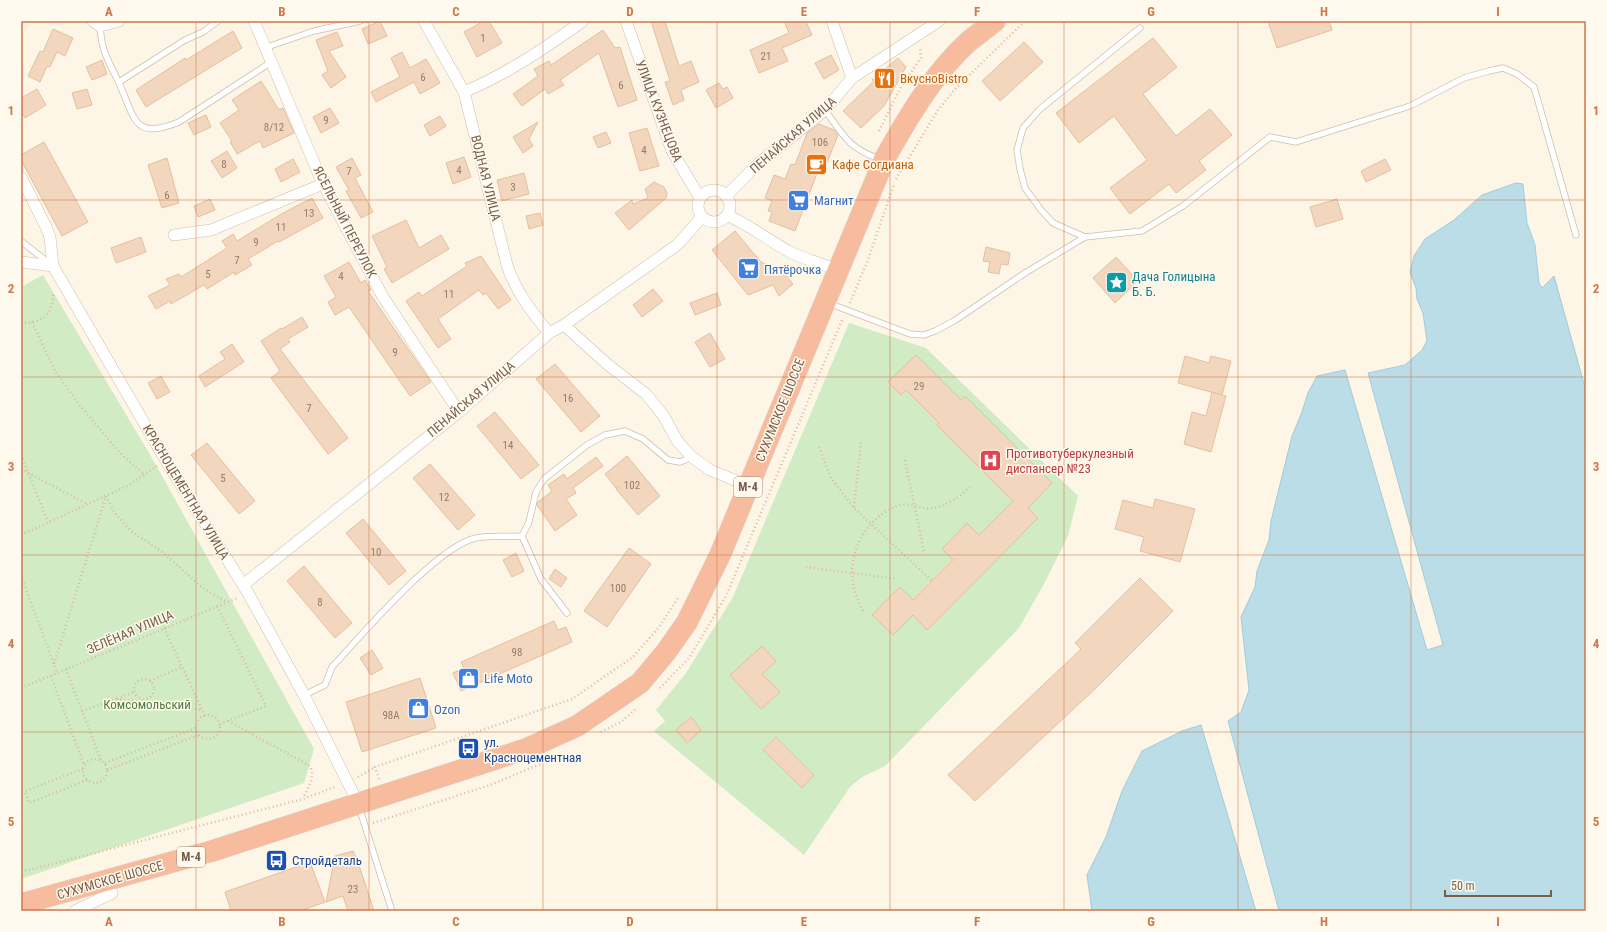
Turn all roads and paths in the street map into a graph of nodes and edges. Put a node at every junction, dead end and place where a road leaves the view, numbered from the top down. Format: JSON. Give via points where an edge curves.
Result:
{"nodes":[{"id":1,"x":119,"y":21,"type":"edge"},
{"id":2,"x":218,"y":21,"type":"edge"},
{"id":3,"x":254,"y":21,"type":"edge"},
{"id":4,"x":360,"y":21,"type":"edge"},
{"id":5,"x":424,"y":21,"type":"edge"},
{"id":6,"x":583,"y":21,"type":"edge"},
{"id":7,"x":626,"y":21,"type":"edge"},
{"id":8,"x":832,"y":21,"type":"edge"},
{"id":9,"x":939,"y":21,"type":"edge"},
{"id":10,"x":995,"y":21,"type":"edge"},
{"id":11,"x":97,"y":23,"type":"edge"},
{"id":12,"x":1140,"y":28,"type":"dead end"},
{"id":13,"x":917,"y":37,"type":"junction"},
{"id":14,"x":267,"y":47,"type":"junction"},
{"id":15,"x":273,"y":61,"type":"junction"},
{"id":16,"x":852,"y":78,"type":"junction"},
{"id":17,"x":119,"y":82,"type":"junction"},
{"id":18,"x":464,"y":92,"type":"junction"},
{"id":19,"x":825,"y":110,"type":"junction"},
{"id":20,"x":875,"y":157,"type":"junction"},
{"id":21,"x":21,"y":178,"type":"edge"},
{"id":22,"x":323,"y":184,"type":"junction"},
{"id":23,"x":726,"y":196,"type":"junction"},
{"id":24,"x":700,"y":198,"type":"junction"},
{"id":25,"x":727,"y":214,"type":"junction"},
{"id":26,"x":702,"y":217,"type":"junction"},
{"id":27,"x":174,"y":235,"type":"dead end"},
{"id":28,"x":1576,"y":235,"type":"dead end"},
{"id":29,"x":1085,"y":236,"type":"junction"},
{"id":30,"x":21,"y":241,"type":"edge"},
{"id":31,"x":21,"y":262,"type":"edge"},
{"id":32,"x":53,"y":266,"type":"junction"},
{"id":33,"x":837,"y":269,"type":"junction"},
{"id":34,"x":825,"y":301,"type":"junction"},
{"id":35,"x":32,"y":322,"type":"junction"},
{"id":36,"x":21,"y":324,"type":"edge"},
{"id":37,"x":564,"y":325,"type":"junction"},
{"id":38,"x":549,"y":333,"type":"junction"},
{"id":39,"x":459,"y":412,"type":"junction"},
{"id":40,"x":861,"y":441,"type":"dead end"},
{"id":41,"x":819,"y":447,"type":"dead end"},
{"id":42,"x":21,"y":455,"type":"edge"},
{"id":43,"x":692,"y":457,"type":"junction"},
{"id":44,"x":165,"y":459,"type":"junction"},
{"id":45,"x":905,"y":460,"type":"dead end"},
{"id":46,"x":21,"y":469,"type":"edge"},
{"id":47,"x":28,"y":472,"type":"junction"},
{"id":48,"x":145,"y":475,"type":"junction"},
{"id":49,"x":749,"y":486,"type":"junction"},
{"id":50,"x":970,"y":487,"type":"dead end"},
{"id":51,"x":106,"y":496,"type":"junction"},
{"id":52,"x":87,"y":504,"type":"junction"},
{"id":53,"x":915,"y":506,"type":"junction"},
{"id":54,"x":854,"y":508,"type":"junction"},
{"id":55,"x":48,"y":522,"type":"junction"},
{"id":56,"x":871,"y":524,"type":"junction"},
{"id":57,"x":21,"y":535,"type":"edge"},
{"id":58,"x":522,"y":536,"type":"junction"},
{"id":59,"x":924,"y":552,"type":"dead end"},
{"id":60,"x":806,"y":568,"type":"dead end"},
{"id":61,"x":852,"y":573,"type":"junction"},
{"id":62,"x":21,"y":576,"type":"edge"},
{"id":63,"x":897,"y":579,"type":"dead end"},
{"id":64,"x":932,"y":581,"type":"dead end"},
{"id":65,"x":245,"y":589,"type":"junction"},
{"id":66,"x":682,"y":591,"type":"dead end"},
{"id":67,"x":228,"y":602,"type":"junction"},
{"id":68,"x":217,"y":606,"type":"junction"},
{"id":69,"x":864,"y":611,"type":"dead end"},
{"id":70,"x":568,"y":613,"type":"dead end"},
{"id":71,"x":164,"y":628,"type":"junction"},
{"id":72,"x":54,"y":664,"type":"junction"},
{"id":73,"x":182,"y":667,"type":"junction"},
{"id":74,"x":66,"y":669,"type":"junction"},
{"id":75,"x":57,"y":673,"type":"junction"},
{"id":76,"x":51,"y":676,"type":"junction"},
{"id":77,"x":150,"y":681,"type":"junction"},
{"id":78,"x":21,"y":688,"type":"edge"},
{"id":79,"x":134,"y":692,"type":"junction"},
{"id":80,"x":304,"y":695,"type":"junction"},
{"id":81,"x":116,"y":699,"type":"junction"},
{"id":82,"x":202,"y":710,"type":"junction"},
{"id":83,"x":82,"y":711,"type":"junction"},
{"id":84,"x":205,"y":716,"type":"junction"},
{"id":85,"x":228,"y":721,"type":"junction"},
{"id":86,"x":220,"y":724,"type":"junction"},
{"id":87,"x":196,"y":728,"type":"junction"},
{"id":88,"x":198,"y":735,"type":"junction"},
{"id":89,"x":101,"y":760,"type":"junction"},
{"id":90,"x":104,"y":763,"type":"junction"},
{"id":91,"x":84,"y":765,"type":"junction"},
{"id":92,"x":375,"y":767,"type":"junction"},
{"id":93,"x":83,"y":769,"type":"junction"},
{"id":94,"x":107,"y":770,"type":"junction"},
{"id":95,"x":87,"y":780,"type":"junction"},
{"id":96,"x":348,"y":782,"type":"junction"},
{"id":97,"x":385,"y":796,"type":"junction"},
{"id":98,"x":302,"y":799,"type":"junction"},
{"id":99,"x":359,"y":805,"type":"junction"},
{"id":100,"x":391,"y":817,"type":"dead end"},
{"id":101,"x":21,"y":872,"type":"edge"},
{"id":102,"x":112,"y":893,"type":"junction"},
{"id":103,"x":21,"y":904,"type":"edge"},
{"id":104,"x":49,"y":911,"type":"edge"},
{"id":105,"x":75,"y":911,"type":"edge"},
{"id":106,"x":392,"y":911,"type":"edge"}],
"edges":[{"from":1,"to":11,"type":"street"},
{"from":2,"to":17,"type":"lane"},
{"from":3,"to":14,"type":"street","name":"ЯСЕЛЬНЫЙ ПЕРЕУЛОК"},
{"from":4,"to":14,"type":"lane","via":[[314,31]]},
{"from":5,"to":18,"type":"street","name":"ВОДНАЯ УЛИЦА"},
{"from":6,"to":18,"type":"street","via":[[488,82]]},
{"from":7,"to":24,"type":"street","name":"УЛИЦА КУЗНЕЦОВА","via":[[672,151]]},
{"from":8,"to":16,"type":"street"},
{"from":9,"to":13,"type":"street","name":"ПЕНАЙСКАЯ УЛИЦА"},
{"from":10,"to":20,"type":"highway","name":"СУХУМСКОЕ ШОССЕ","number":"М-4","via":[[967,43]]},
{"from":11,"to":17,"type":"lane","via":[[108,63]]},
{"from":12,"to":29,"type":"lane","via":[[1040,109],[1023,128],[1018,150],[1025,188],[1053,223]]},
{"from":13,"to":16,"type":"street","name":"ПЕНАЙСКАЯ УЛИЦА"},
{"from":13,"to":20,"type":"path","via":[[921,58],[902,85]]},
{"from":14,"to":15,"type":"street","name":"ЯСЕЛЬНЫЙ ПЕРЕУЛОК"},
{"from":15,"to":17,"type":"lane","via":[[180,122],[162,129],[152,129],[138,123],[130,112]]},
{"from":15,"to":22,"type":"street","name":"ЯСЕЛЬНЫЙ ПЕРЕУЛОК"},
{"from":16,"to":19,"type":"street","name":"ПЕНАЙСКАЯ УЛИЦА"},
{"from":18,"to":38,"type":"street","name":"ВОДНАЯ УЛИЦА","via":[[507,265],[524,302]]},
{"from":19,"to":20,"type":"lane","via":[[848,142],[857,150]]},
{"from":19,"to":23,"type":"street","name":"ПЕНАЙСКАЯ УЛИЦА","via":[[759,163]]},
{"from":20,"to":33,"type":"highway","name":"СУХУМСКОЕ ШОССЕ","number":"М-4"},
{"from":21,"to":32,"type":"street","name":"КРАСНОЦЕМЕНТНАЯ УЛИЦА","via":[[50,237]]},
{"from":22,"to":27,"type":"street","via":[[211,230]]},
{"from":22,"to":39,"type":"street","name":"ЯСЕЛЬНЫЙ ПЕРЕУЛОК","via":[[383,297]]},
{"from":23,"to":24,"type":"street","via":[[712,190]]},
{"from":23,"to":25,"type":"street","via":[[729,202]]},
{"from":24,"to":26,"type":"street","via":[[698,211]]},
{"from":25,"to":26,"type":"street","via":[[722,220],[715,222]]},
{"from":25,"to":33,"type":"street","via":[[804,258]]},
{"from":26,"to":37,"type":"street","name":"ПЕНАЙСКАЯ УЛИЦА","via":[[677,245]]},
{"from":28,"to":29,"type":"lane","via":[[1534,87],[1504,68],[1464,78],[1410,106],[1296,142],[1270,137],[1183,206],[1142,231]]},
{"from":29,"to":34,"type":"lane","via":[[954,321],[924,335],[910,334]]},
{"from":30,"to":32,"type":"lane"},
{"from":31,"to":32,"type":"street"},
{"from":32,"to":35,"type":"path","via":[[50,279],[54,294],[51,309]]},
{"from":32,"to":44,"type":"street","name":"КРАСНОЦЕМЕНТНАЯ УЛИЦА"},
{"from":33,"to":34,"type":"highway","name":"СУХУМСКОЕ ШОССЕ","number":"М-4"},
{"from":34,"to":49,"type":"highway","name":"СУХУМСКОЕ ШОССЕ","number":"М-4"},
{"from":35,"to":36,"type":"path"},
{"from":35,"to":48,"type":"path","via":[[55,371],[81,407],[122,455]]},
{"from":37,"to":38,"type":"street","name":"ПЕНАЙСКАЯ УЛИЦА"},
{"from":37,"to":43,"type":"street","via":[[607,364],[646,394],[663,415],[678,442]]},
{"from":38,"to":39,"type":"street","name":"ПЕНАЙСКАЯ УЛИЦА"},
{"from":39,"to":65,"type":"street","name":"ПЕНАЙСКАЯ УЛИЦА"},
{"from":40,"to":54,"type":"path"},
{"from":41,"to":54,"type":"path","via":[[831,478]]},
{"from":42,"to":47,"type":"path"},
{"from":43,"to":49,"type":"street","via":[[710,470]]},
{"from":43,"to":58,"type":"lane","via":[[680,462],[668,460],[643,439],[625,431],[605,435],[587,445],[544,479],[536,492],[529,522]]},
{"from":44,"to":48,"type":"path"},
{"from":44,"to":65,"type":"street","name":"КРАСНОЦЕМЕНТНАЯ УЛИЦА"},
{"from":45,"to":53,"type":"path"},
{"from":46,"to":47,"type":"path"},
{"from":47,"to":52,"type":"path"},
{"from":47,"to":55,"type":"path"},
{"from":48,"to":51,"type":"path"},
{"from":49,"to":97,"type":"highway","name":"СУХУМСКОЕ ШОССЕ","number":"М-4","via":[[720,556],[687,622],[640,683],[577,726],[526,749]]},
{"from":50,"to":53,"type":"path","via":[[954,500],[939,507]]},
{"from":51,"to":52,"type":"path"},
{"from":51,"to":67,"type":"path","via":[[114,512],[131,531],[160,550],[203,588]]},
{"from":51,"to":72,"type":"path"},
{"from":52,"to":55,"type":"path"},
{"from":53,"to":56,"type":"path","via":[[902,505],[892,508]]},
{"from":53,"to":59,"type":"path"},
{"from":54,"to":56,"type":"path"},
{"from":55,"to":57,"type":"path"},
{"from":56,"to":61,"type":"path","via":[[859,539]]},
{"from":56,"to":64,"type":"path"},
{"from":58,"to":70,"type":"lane","via":[[541,579]]},
{"from":58,"to":80,"type":"lane","via":[[475,538],[446,553],[421,574],[332,667],[325,685]]},
{"from":60,"to":61,"type":"path"},
{"from":61,"to":63,"type":"path"},
{"from":61,"to":69,"type":"path","via":[[855,594]]},
{"from":62,"to":72,"type":"path"},
{"from":65,"to":67,"type":"path","name":"ЗЕЛЁНАЯ УЛИЦА"},
{"from":65,"to":80,"type":"street","name":"КРАСНОЦЕМЕНТНАЯ УЛИЦА"},
{"from":66,"to":92,"type":"path","via":[[659,627],[633,657],[572,699]]},
{"from":67,"to":68,"type":"path","name":"ЗЕЛЁНАЯ УЛИЦА"},
{"from":68,"to":71,"type":"path","name":"ЗЕЛЁНАЯ УЛИЦА"},
{"from":68,"to":85,"type":"path","via":[[266,706]]},
{"from":71,"to":73,"type":"path"},
{"from":71,"to":74,"type":"path","name":"ЗЕЛЁНАЯ УЛИЦА"},
{"from":72,"to":75,"type":"path"},
{"from":73,"to":77,"type":"path"},
{"from":73,"to":82,"type":"path"},
{"from":74,"to":75,"type":"path","name":"ЗЕЛЁНАЯ УЛИЦА"},
{"from":74,"to":83,"type":"path"},
{"from":75,"to":76,"type":"path","name":"ЗЕЛЁНАЯ УЛИЦА"},
{"from":76,"to":78,"type":"path","name":"ЗЕЛЁНАЯ УЛИЦА"},
{"from":76,"to":91,"type":"path"},
{"from":77,"to":79,"type":"path","via":[[138,681],[134,686]]},
{"from":77,"to":79,"type":"path","via":[[154,690],[148,698],[139,697]]},
{"from":79,"to":81,"type":"path"},
{"from":80,"to":96,"type":"street","name":"КРАСНОЦЕМЕНТНАЯ УЛИЦА"},
{"from":81,"to":82,"type":"path"},
{"from":81,"to":83,"type":"path"},
{"from":82,"to":84,"type":"path"},
{"from":83,"to":89,"type":"path"},
{"from":84,"to":86,"type":"path","via":[[214,717]]},
{"from":84,"to":87,"type":"path"},
{"from":85,"to":86,"type":"path"},
{"from":85,"to":98,"type":"path","via":[[310,766],[314,773]]},
{"from":86,"to":88,"type":"path","via":[[220,731],[214,738],[204,739]]},
{"from":87,"to":88,"type":"path"},
{"from":87,"to":90,"type":"path"},
{"from":88,"to":94,"type":"path"},
{"from":89,"to":90,"type":"path"},
{"from":89,"to":91,"type":"path","via":[[92,759]]},
{"from":90,"to":94,"type":"path"},
{"from":91,"to":93,"type":"path"},
{"from":92,"to":96,"type":"path"},
{"from":92,"to":97,"type":"path"},
{"from":93,"to":95,"type":"path"},
{"from":93,"to":95,"type":"path","via":[[24,791],[29,802]]},
{"from":94,"to":95,"type":"path","via":[[106,776],[100,781],[94,783]]},
{"from":96,"to":98,"type":"path"},
{"from":96,"to":99,"type":"street","name":"КРАСНОЦЕМЕНТНАЯ УЛИЦА"},
{"from":97,"to":99,"type":"highway","name":"СУХУМСКОЕ ШОССЕ","number":"М-4"},
{"from":97,"to":100,"type":"path"},
{"from":98,"to":101,"type":"path"},
{"from":99,"to":102,"type":"highway","name":"СУХУМСКОЕ ШОССЕ","number":"М-4","via":[[216,860]]},
{"from":99,"to":103,"type":"highway","name":"СУХУМСКОЕ ШОССЕ","number":"М-4","via":[[212,851]]},
{"from":99,"to":106,"type":"lane"},
{"from":102,"to":104,"type":"highway","name":"СУХУМСКОЕ ШОССЕ","number":"М-4"},
{"from":102,"to":105,"type":"street"}]}
